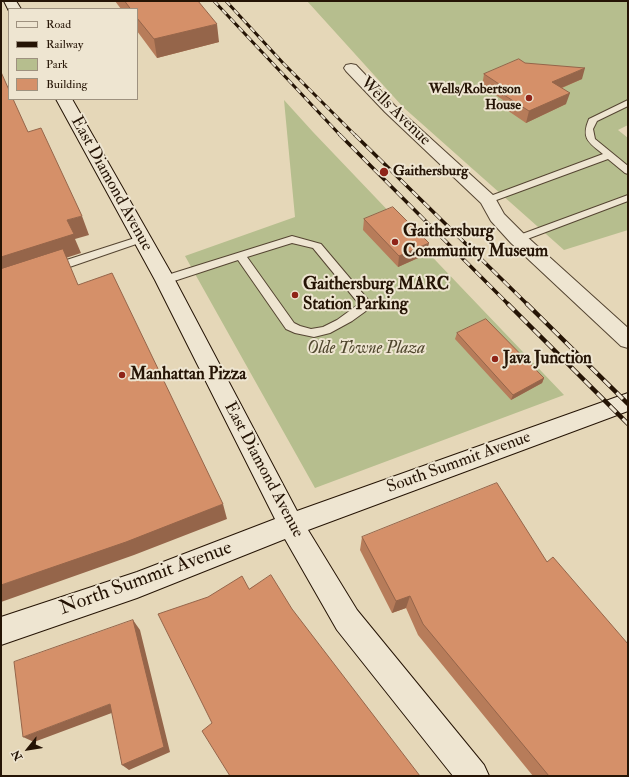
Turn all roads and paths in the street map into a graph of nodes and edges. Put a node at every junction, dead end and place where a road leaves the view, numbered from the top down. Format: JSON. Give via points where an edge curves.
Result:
{"nodes":[{"id":1,"x":351,"y":68,"type":"dead end"},
{"id":2,"x":65,"y":100,"type":"edge"},
{"id":3,"x":628,"y":103,"type":"edge"},
{"id":4,"x":609,"y":155,"type":"junction"},
{"id":5,"x":628,"y":171,"type":"edge"},
{"id":6,"x":628,"y":198,"type":"edge"},
{"id":7,"x":488,"y":200,"type":"junction"},
{"id":8,"x":141,"y":239,"type":"junction"},
{"id":9,"x":518,"y":239,"type":"junction"},
{"id":10,"x":241,"y":256,"type":"junction"},
{"id":11,"x":45,"y":271,"type":"edge"},
{"id":12,"x":165,"y":280,"type":"junction"},
{"id":13,"x":628,"y":340,"type":"edge"},
{"id":14,"x":628,"y":402,"type":"edge"},
{"id":15,"x":291,"y":525,"type":"junction"},
{"id":16,"x":1,"y":632,"type":"edge"},
{"id":17,"x":473,"y":776,"type":"edge"}],
"edges":[{"from":1,"to":7,"type":"street","name":"Wells Avenue","via":[[390,109]]},
{"from":2,"to":8,"type":"street","name":"East Diamond Avenue"},
{"from":3,"to":4,"type":"lane","via":[[593,119],[589,129],[591,140]]},
{"from":4,"to":5,"type":"lane"},
{"from":4,"to":7,"type":"lane"},
{"from":6,"to":9,"type":"lane"},
{"from":7,"to":9,"type":"street","name":"Wells Avenue","via":[[497,217]]},
{"from":8,"to":11,"type":"lane"},
{"from":8,"to":12,"type":"street","name":"East Diamond Avenue"},
{"from":9,"to":13,"type":"street","name":"Wells Avenue"},
{"from":10,"to":10,"type":"lane","via":[[290,326],[301,331],[316,333],[332,327],[353,316],[366,305],[317,246],[292,239]]},
{"from":10,"to":12,"type":"lane"},
{"from":12,"to":15,"type":"street","name":"East Diamond Avenue"},
{"from":14,"to":15,"type":"street","name":"South Summit Avenue"},
{"from":15,"to":16,"type":"street","name":"North Summit Avenue","via":[[137,585]]},
{"from":15,"to":17,"type":"street","name":"East Diamond Avenue","via":[[347,620]]}]}
